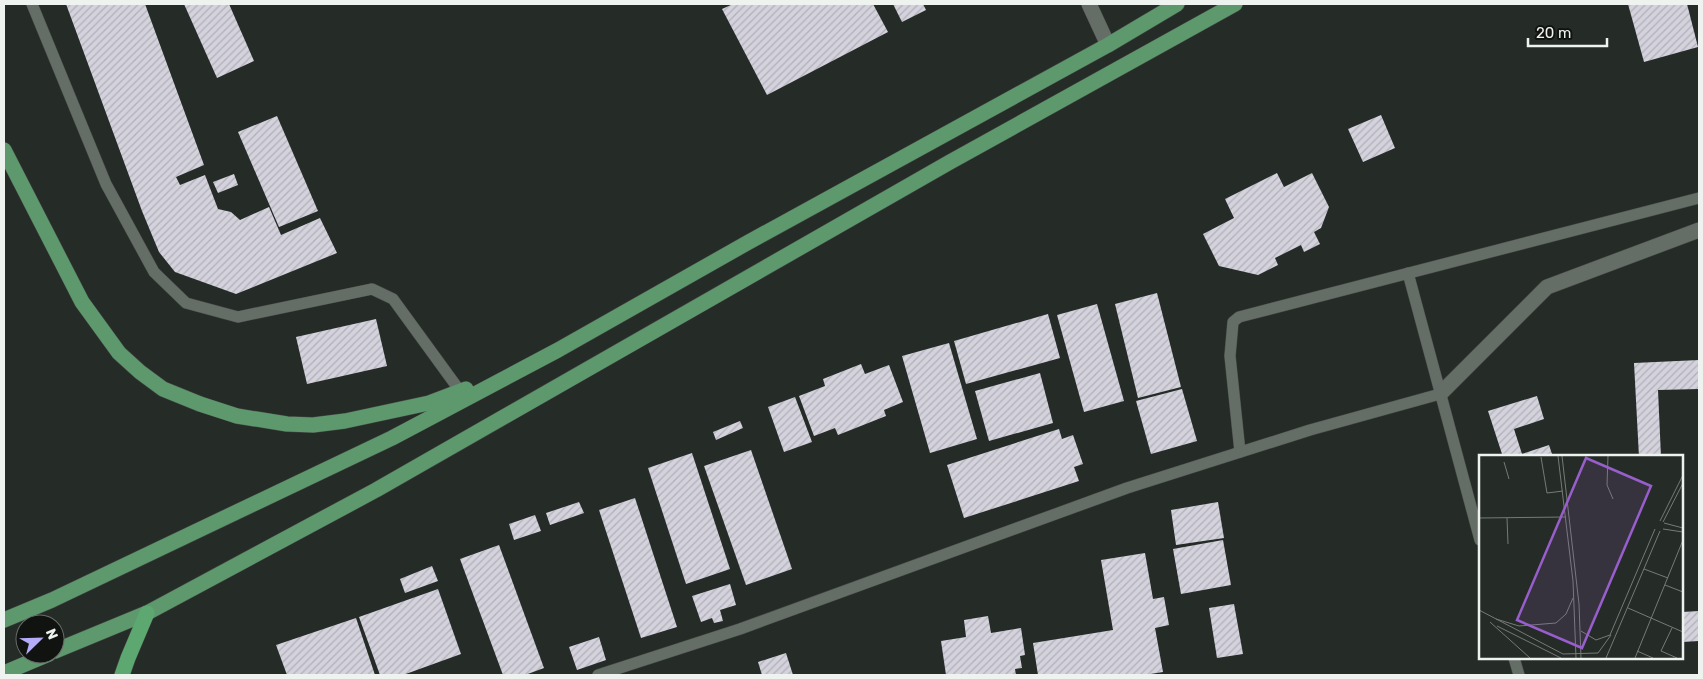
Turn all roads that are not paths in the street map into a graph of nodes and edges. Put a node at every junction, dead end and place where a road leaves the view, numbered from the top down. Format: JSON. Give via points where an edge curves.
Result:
{"nodes":[{"id":1,"x":32,"y":4,"type":"edge"},
{"id":2,"x":1089,"y":4,"type":"edge"},
{"id":3,"x":1177,"y":4,"type":"edge"},
{"id":4,"x":1235,"y":4,"type":"edge"},
{"id":5,"x":1108,"y":45,"type":"junction"},
{"id":6,"x":4,"y":150,"type":"edge"},
{"id":7,"x":1699,"y":198,"type":"edge"},
{"id":8,"x":1699,"y":230,"type":"edge"},
{"id":9,"x":1408,"y":273,"type":"junction"},
{"id":10,"x":522,"y":369,"type":"junction"},
{"id":11,"x":460,"y":392,"type":"junction"},
{"id":12,"x":1440,"y":394,"type":"junction"},
{"id":13,"x":1240,"y":452,"type":"junction"},
{"id":14,"x":1479,"y":536,"type":"edge"},
{"id":15,"x":147,"y":612,"type":"junction"},
{"id":16,"x":4,"y":620,"type":"edge"},
{"id":17,"x":65,"y":647,"type":"edge"},
{"id":18,"x":1514,"y":659,"type":"edge"},
{"id":19,"x":25,"y":664,"type":"edge"},
{"id":20,"x":4,"y":673,"type":"edge"},
{"id":21,"x":122,"y":675,"type":"edge"},
{"id":22,"x":598,"y":675,"type":"edge"},
{"id":23,"x":1519,"y":675,"type":"edge"}],
"edges":[{"from":1,"to":11,"type":"lane","via":[[106,184],[154,272],[186,303],[238,318],[372,289],[393,299]]},
{"from":2,"to":5,"type":"street"},
{"from":3,"to":5,"type":"main road"},
{"from":4,"to":15,"type":"main road","via":[[941,167],[376,490]]},
{"from":5,"to":10,"type":"main road"},
{"from":6,"to":11,"type":"main road","via":[[82,302],[119,353],[164,389],[237,416],[313,425],[429,404]]},
{"from":7,"to":9,"type":"lane"},
{"from":8,"to":12,"type":"street","via":[[1547,287]]},
{"from":9,"to":12,"type":"lane"},
{"from":9,"to":13,"type":"lane","via":[[1239,316],[1233,322],[1230,356]]},
{"from":10,"to":11,"type":"main road"},
{"from":10,"to":16,"type":"main road","via":[[392,438],[70,592]]},
{"from":12,"to":13,"type":"lane"},
{"from":12,"to":14,"type":"lane"},
{"from":13,"to":22,"type":"lane","via":[[1127,488],[740,629]]},
{"from":15,"to":17,"type":"main road"},
{"from":15,"to":21,"type":"highway"},
{"from":18,"to":23,"type":"lane"},
{"from":19,"to":20,"type":"main road"}]}
